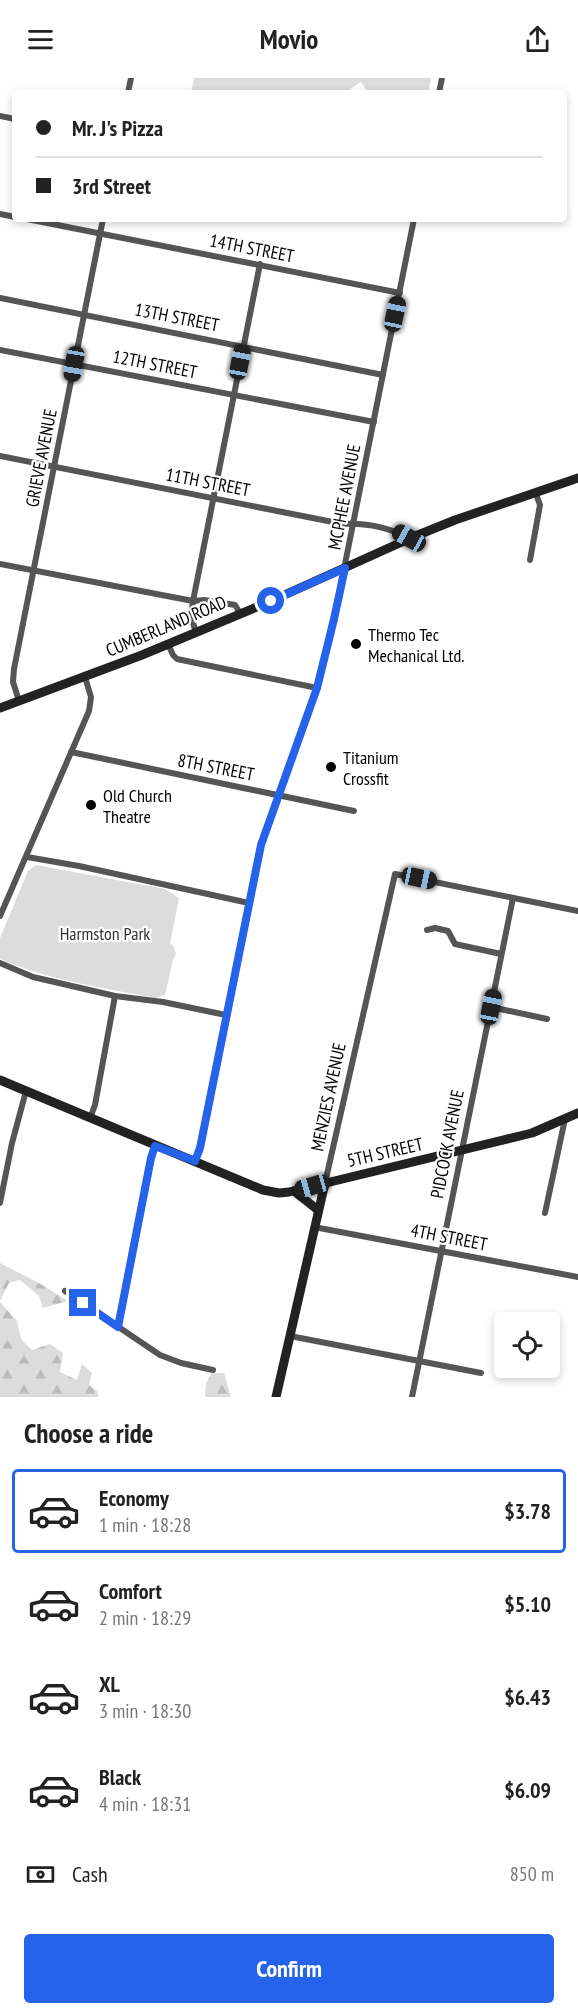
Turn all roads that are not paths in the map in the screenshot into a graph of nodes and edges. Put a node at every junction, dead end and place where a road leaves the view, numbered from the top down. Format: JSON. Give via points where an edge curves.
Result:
{"nodes":[{"id":1,"x":42,"y":222,"type":"edge"},
{"id":2,"x":103,"y":222,"type":"edge"},
{"id":3,"x":413,"y":222,"type":"edge"},
{"id":4,"x":101,"y":234,"type":"junction"},
{"id":5,"x":260,"y":264,"type":"junction"},
{"id":6,"x":400,"y":293,"type":"junction"},
{"id":7,"x":0,"y":298,"type":"edge"},
{"id":8,"x":85,"y":315,"type":"junction"},
{"id":9,"x":243,"y":346,"type":"junction"},
{"id":10,"x":0,"y":350,"type":"edge"},
{"id":11,"x":74,"y":364,"type":"junction"},
{"id":12,"x":383,"y":375,"type":"junction"},
{"id":13,"x":234,"y":395,"type":"junction"},
{"id":14,"x":374,"y":422,"type":"junction"},
{"id":15,"x":0,"y":456,"type":"edge"},
{"id":16,"x":55,"y":467,"type":"junction"},
{"id":17,"x":578,"y":478,"type":"edge"},
{"id":18,"x":536,"y":494,"type":"junction"},
{"id":19,"x":213,"y":498,"type":"junction"},
{"id":20,"x":354,"y":523,"type":"junction"},
{"id":21,"x":409,"y":538,"type":"junction"},
{"id":22,"x":530,"y":560,"type":"dead end"},
{"id":23,"x":0,"y":564,"type":"edge"},
{"id":24,"x":345,"y":568,"type":"junction"},
{"id":25,"x":34,"y":571,"type":"junction"},
{"id":26,"x":193,"y":601,"type":"junction"},
{"id":27,"x":240,"y":613,"type":"junction"},
{"id":28,"x":196,"y":632,"type":"junction"},
{"id":29,"x":168,"y":644,"type":"junction"},
{"id":30,"x":85,"y":677,"type":"junction"},
{"id":31,"x":317,"y":688,"type":"junction"},
{"id":32,"x":19,"y":701,"type":"junction"},
{"id":33,"x":0,"y":708,"type":"edge"},
{"id":34,"x":71,"y":752,"type":"junction"},
{"id":35,"x":278,"y":795,"type":"junction"},
{"id":36,"x":354,"y":811,"type":"dead end"},
{"id":37,"x":27,"y":857,"type":"junction"},
{"id":38,"x":513,"y":898,"type":"junction"},
{"id":39,"x":249,"y":903,"type":"junction"},
{"id":40,"x":578,"y":911,"type":"edge"},
{"id":41,"x":0,"y":916,"type":"edge"},
{"id":42,"x":426,"y":930,"type":"dead end"},
{"id":43,"x":501,"y":954,"type":"junction"},
{"id":44,"x":0,"y":963,"type":"edge"},
{"id":45,"x":115,"y":996,"type":"junction"},
{"id":46,"x":491,"y":1007,"type":"junction"},
{"id":47,"x":226,"y":1015,"type":"junction"},
{"id":48,"x":547,"y":1019,"type":"dead end"},
{"id":49,"x":0,"y":1080,"type":"edge"},
{"id":50,"x":26,"y":1091,"type":"junction"},
{"id":51,"x":578,"y":1113,"type":"edge"},
{"id":52,"x":90,"y":1118,"type":"junction"},
{"id":53,"x":565,"y":1119,"type":"junction"},
{"id":54,"x":155,"y":1146,"type":"junction"},
{"id":55,"x":461,"y":1150,"type":"junction"},
{"id":56,"x":195,"y":1161,"type":"junction"},
{"id":57,"x":325,"y":1183,"type":"junction"},
{"id":58,"x":294,"y":1191,"type":"junction"},
{"id":59,"x":1,"y":1192,"type":"edge"},
{"id":60,"x":0,"y":1203,"type":"edge"},
{"id":61,"x":318,"y":1210,"type":"junction"},
{"id":62,"x":545,"y":1213,"type":"dead end"},
{"id":63,"x":314,"y":1227,"type":"junction"},
{"id":64,"x":441,"y":1251,"type":"junction"},
{"id":65,"x":578,"y":1277,"type":"edge"},
{"id":66,"x":65,"y":1291,"type":"dead end"},
{"id":67,"x":118,"y":1327,"type":"junction"},
{"id":68,"x":290,"y":1336,"type":"junction"},
{"id":69,"x":419,"y":1361,"type":"junction"},
{"id":70,"x":213,"y":1370,"type":"dead end"},
{"id":71,"x":481,"y":1373,"type":"dead end"},
{"id":72,"x":276,"y":1397,"type":"edge"},
{"id":73,"x":412,"y":1397,"type":"edge"}],
"edges":[{"from":1,"to":4,"type":"street","name":"14TH STREET"},
{"from":2,"to":4,"type":"street","name":"GRIEVE AVENUE"},
{"from":3,"to":6,"type":"street","name":"MCPHEE AVENUE"},
{"from":4,"to":5,"type":"street","name":"14TH STREET"},
{"from":4,"to":8,"type":"street","name":"GRIEVE AVENUE"},
{"from":5,"to":6,"type":"street","name":"14TH STREET"},
{"from":5,"to":9,"type":"street"},
{"from":6,"to":12,"type":"street","name":"MCPHEE AVENUE"},
{"from":7,"to":8,"type":"street","name":"13TH STREET"},
{"from":8,"to":9,"type":"street","name":"13TH STREET"},
{"from":8,"to":11,"type":"street","name":"GRIEVE AVENUE"},
{"from":9,"to":12,"type":"street","name":"13TH STREET"},
{"from":9,"to":13,"type":"street"},
{"from":10,"to":11,"type":"street","name":"12TH STREET"},
{"from":11,"to":13,"type":"street","name":"12TH STREET"},
{"from":11,"to":16,"type":"street","name":"GRIEVE AVENUE"},
{"from":12,"to":14,"type":"street","name":"MCPHEE AVENUE"},
{"from":13,"to":14,"type":"street","name":"12TH STREET"},
{"from":13,"to":19,"type":"street"},
{"from":14,"to":20,"type":"street","name":"MCPHEE AVENUE"},
{"from":15,"to":16,"type":"street","name":"11TH STREET"},
{"from":16,"to":19,"type":"street","name":"11TH STREET"},
{"from":16,"to":25,"type":"street","name":"GRIEVE AVENUE"},
{"from":17,"to":18,"type":"street","name":"CUMBERLAND ROAD"},
{"from":18,"to":21,"type":"street","name":"CUMBERLAND ROAD"},
{"from":18,"to":22,"type":"street","via":[[540,505]]},
{"from":19,"to":20,"type":"street","name":"11TH STREET"},
{"from":19,"to":26,"type":"street"},
{"from":20,"to":21,"type":"street","name":"11TH STREET","via":[[395,531]]},
{"from":20,"to":24,"type":"street","name":"MCPHEE AVENUE"},
{"from":21,"to":24,"type":"street","name":"CUMBERLAND ROAD"},
{"from":23,"to":25,"type":"street"},
{"from":24,"to":27,"type":"street","name":"CUMBERLAND ROAD"},
{"from":24,"to":31,"type":"street","name":"MCPHEE AVENUE"},
{"from":25,"to":26,"type":"street"},
{"from":25,"to":32,"type":"street","name":"GRIEVE AVENUE","via":[[13,675]]},
{"from":26,"to":27,"type":"street","via":[[235,605]]},
{"from":26,"to":28,"type":"street","via":[[191,617]]},
{"from":27,"to":28,"type":"street","name":"CUMBERLAND ROAD"},
{"from":28,"to":29,"type":"street","name":"CUMBERLAND ROAD"},
{"from":29,"to":30,"type":"street","name":"CUMBERLAND ROAD"},
{"from":29,"to":31,"type":"street","via":[[177,659]]},
{"from":30,"to":32,"type":"street","name":"CUMBERLAND ROAD"},
{"from":30,"to":34,"type":"street","via":[[91,705]]},
{"from":31,"to":35,"type":"street","name":"MCPHEE AVENUE"},
{"from":32,"to":33,"type":"street","name":"CUMBERLAND ROAD"},
{"from":34,"to":35,"type":"street","name":"8TH STREET"},
{"from":34,"to":37,"type":"street"},
{"from":35,"to":36,"type":"street","name":"8TH STREET"},
{"from":35,"to":39,"type":"street","name":"MCPHEE AVENUE","via":[[261,845]]},
{"from":37,"to":39,"type":"street"},
{"from":37,"to":41,"type":"street"},
{"from":38,"to":40,"type":"street"},
{"from":38,"to":43,"type":"street","name":"PIDCOCK AVENUE"},
{"from":38,"to":57,"type":"street","name":"MENZIES AVENUE","via":[[395,874]]},
{"from":39,"to":47,"type":"street","name":"MCPHEE AVENUE"},
{"from":42,"to":43,"type":"street","via":[[448,932],[455,944]]},
{"from":43,"to":46,"type":"street","name":"PIDCOCK AVENUE"},
{"from":44,"to":45,"type":"street","via":[[33,977]]},
{"from":45,"to":47,"type":"street"},
{"from":45,"to":52,"type":"street"},
{"from":46,"to":48,"type":"street"},
{"from":46,"to":55,"type":"street","name":"PIDCOCK AVENUE"},
{"from":47,"to":56,"type":"street","name":"MCPHEE AVENUE"},
{"from":49,"to":50,"type":"street","name":"5TH STREET"},
{"from":50,"to":52,"type":"street","name":"5TH STREET"},
{"from":50,"to":59,"type":"street"},
{"from":51,"to":53,"type":"street","name":"5TH STREET"},
{"from":52,"to":54,"type":"street","name":"5TH STREET"},
{"from":53,"to":55,"type":"street","name":"5TH STREET","via":[[532,1133]]},
{"from":53,"to":62,"type":"street"},
{"from":54,"to":56,"type":"street","name":"5TH STREET"},
{"from":54,"to":67,"type":"street"},
{"from":55,"to":57,"type":"street","name":"5TH STREET"},
{"from":55,"to":64,"type":"street","name":"PIDCOCK AVENUE"},
{"from":56,"to":58,"type":"street","name":"5TH STREET","via":[[263,1190]]},
{"from":57,"to":58,"type":"street","name":"5TH STREET"},
{"from":57,"to":61,"type":"street","name":"MENZIES AVENUE"},
{"from":58,"to":61,"type":"street"},
{"from":59,"to":60,"type":"street"},
{"from":61,"to":63,"type":"street","name":"MENZIES AVENUE"},
{"from":63,"to":64,"type":"street","name":"4TH STREET"},
{"from":63,"to":68,"type":"street","name":"MENZIES AVENUE"},
{"from":64,"to":65,"type":"street","name":"4TH STREET"},
{"from":64,"to":69,"type":"street","name":"PIDCOCK AVENUE"},
{"from":66,"to":67,"type":"street"},
{"from":67,"to":70,"type":"street","via":[[160,1354]]},
{"from":68,"to":69,"type":"street"},
{"from":68,"to":72,"type":"street","name":"MENZIES AVENUE"},
{"from":69,"to":71,"type":"street"},
{"from":69,"to":73,"type":"street","name":"PIDCOCK AVENUE"}]}
